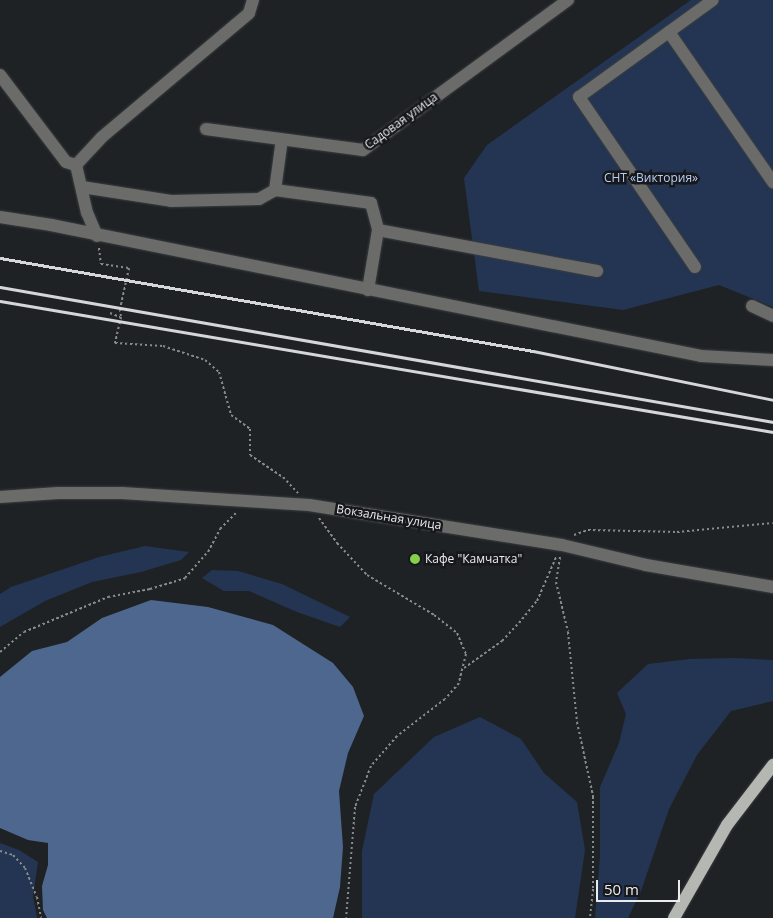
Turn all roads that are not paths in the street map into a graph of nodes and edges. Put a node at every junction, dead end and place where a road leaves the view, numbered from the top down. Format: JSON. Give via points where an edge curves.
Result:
{"nodes":[{"id":1,"x":253,"y":0,"type":"edge"},
{"id":2,"x":568,"y":0,"type":"edge"},
{"id":3,"x":713,"y":0,"type":"edge"},
{"id":4,"x":669,"y":32,"type":"junction"},
{"id":5,"x":0,"y":75,"type":"edge"},
{"id":6,"x":206,"y":129,"type":"dead end"},
{"id":7,"x":282,"y":139,"type":"junction"},
{"id":8,"x":76,"y":165,"type":"junction"},
{"id":9,"x":773,"y":182,"type":"edge"},
{"id":10,"x":82,"y":187,"type":"junction"},
{"id":11,"x":275,"y":190,"type":"junction"},
{"id":12,"x":0,"y":217,"type":"edge"},
{"id":13,"x":378,"y":230,"type":"junction"},
{"id":14,"x":97,"y":236,"type":"junction"},
{"id":15,"x":695,"y":267,"type":"dead end"},
{"id":16,"x":597,"y":271,"type":"dead end"},
{"id":17,"x":368,"y":290,"type":"junction"},
{"id":18,"x":752,"y":306,"type":"dead end"},
{"id":19,"x":773,"y":316,"type":"edge"},
{"id":20,"x":773,"y":360,"type":"edge"},
{"id":21,"x":0,"y":497,"type":"edge"},
{"id":22,"x":773,"y":588,"type":"edge"},
{"id":23,"x":773,"y":765,"type":"edge"},
{"id":24,"x":674,"y":918,"type":"edge"}],
"edges":[{"from":1,"to":8,"type":"street","via":[[249,13],[102,137]]},
{"from":2,"to":7,"type":"street","name":"Садовая улица","via":[[363,150]]},
{"from":3,"to":4,"type":"street"},
{"from":4,"to":9,"type":"street"},
{"from":4,"to":15,"type":"street","via":[[579,97]]},
{"from":5,"to":8,"type":"street","via":[[66,162]]},
{"from":6,"to":7,"type":"street","name":"Садовая улица"},
{"from":7,"to":11,"type":"street"},
{"from":8,"to":10,"type":"street"},
{"from":10,"to":11,"type":"street","via":[[171,201],[259,200]]},
{"from":10,"to":14,"type":"street"},
{"from":11,"to":13,"type":"street","via":[[371,203]]},
{"from":12,"to":14,"type":"street"},
{"from":13,"to":16,"type":"street"},
{"from":13,"to":17,"type":"street"},
{"from":14,"to":17,"type":"street"},
{"from":17,"to":20,"type":"street","via":[[700,356]]},
{"from":18,"to":19,"type":"street"},
{"from":21,"to":22,"type":"street","name":"Вокзальная улица","via":[[122,493],[309,505],[562,544],[656,567]]},
{"from":23,"to":24,"type":"main road","via":[[727,825]]}]}
